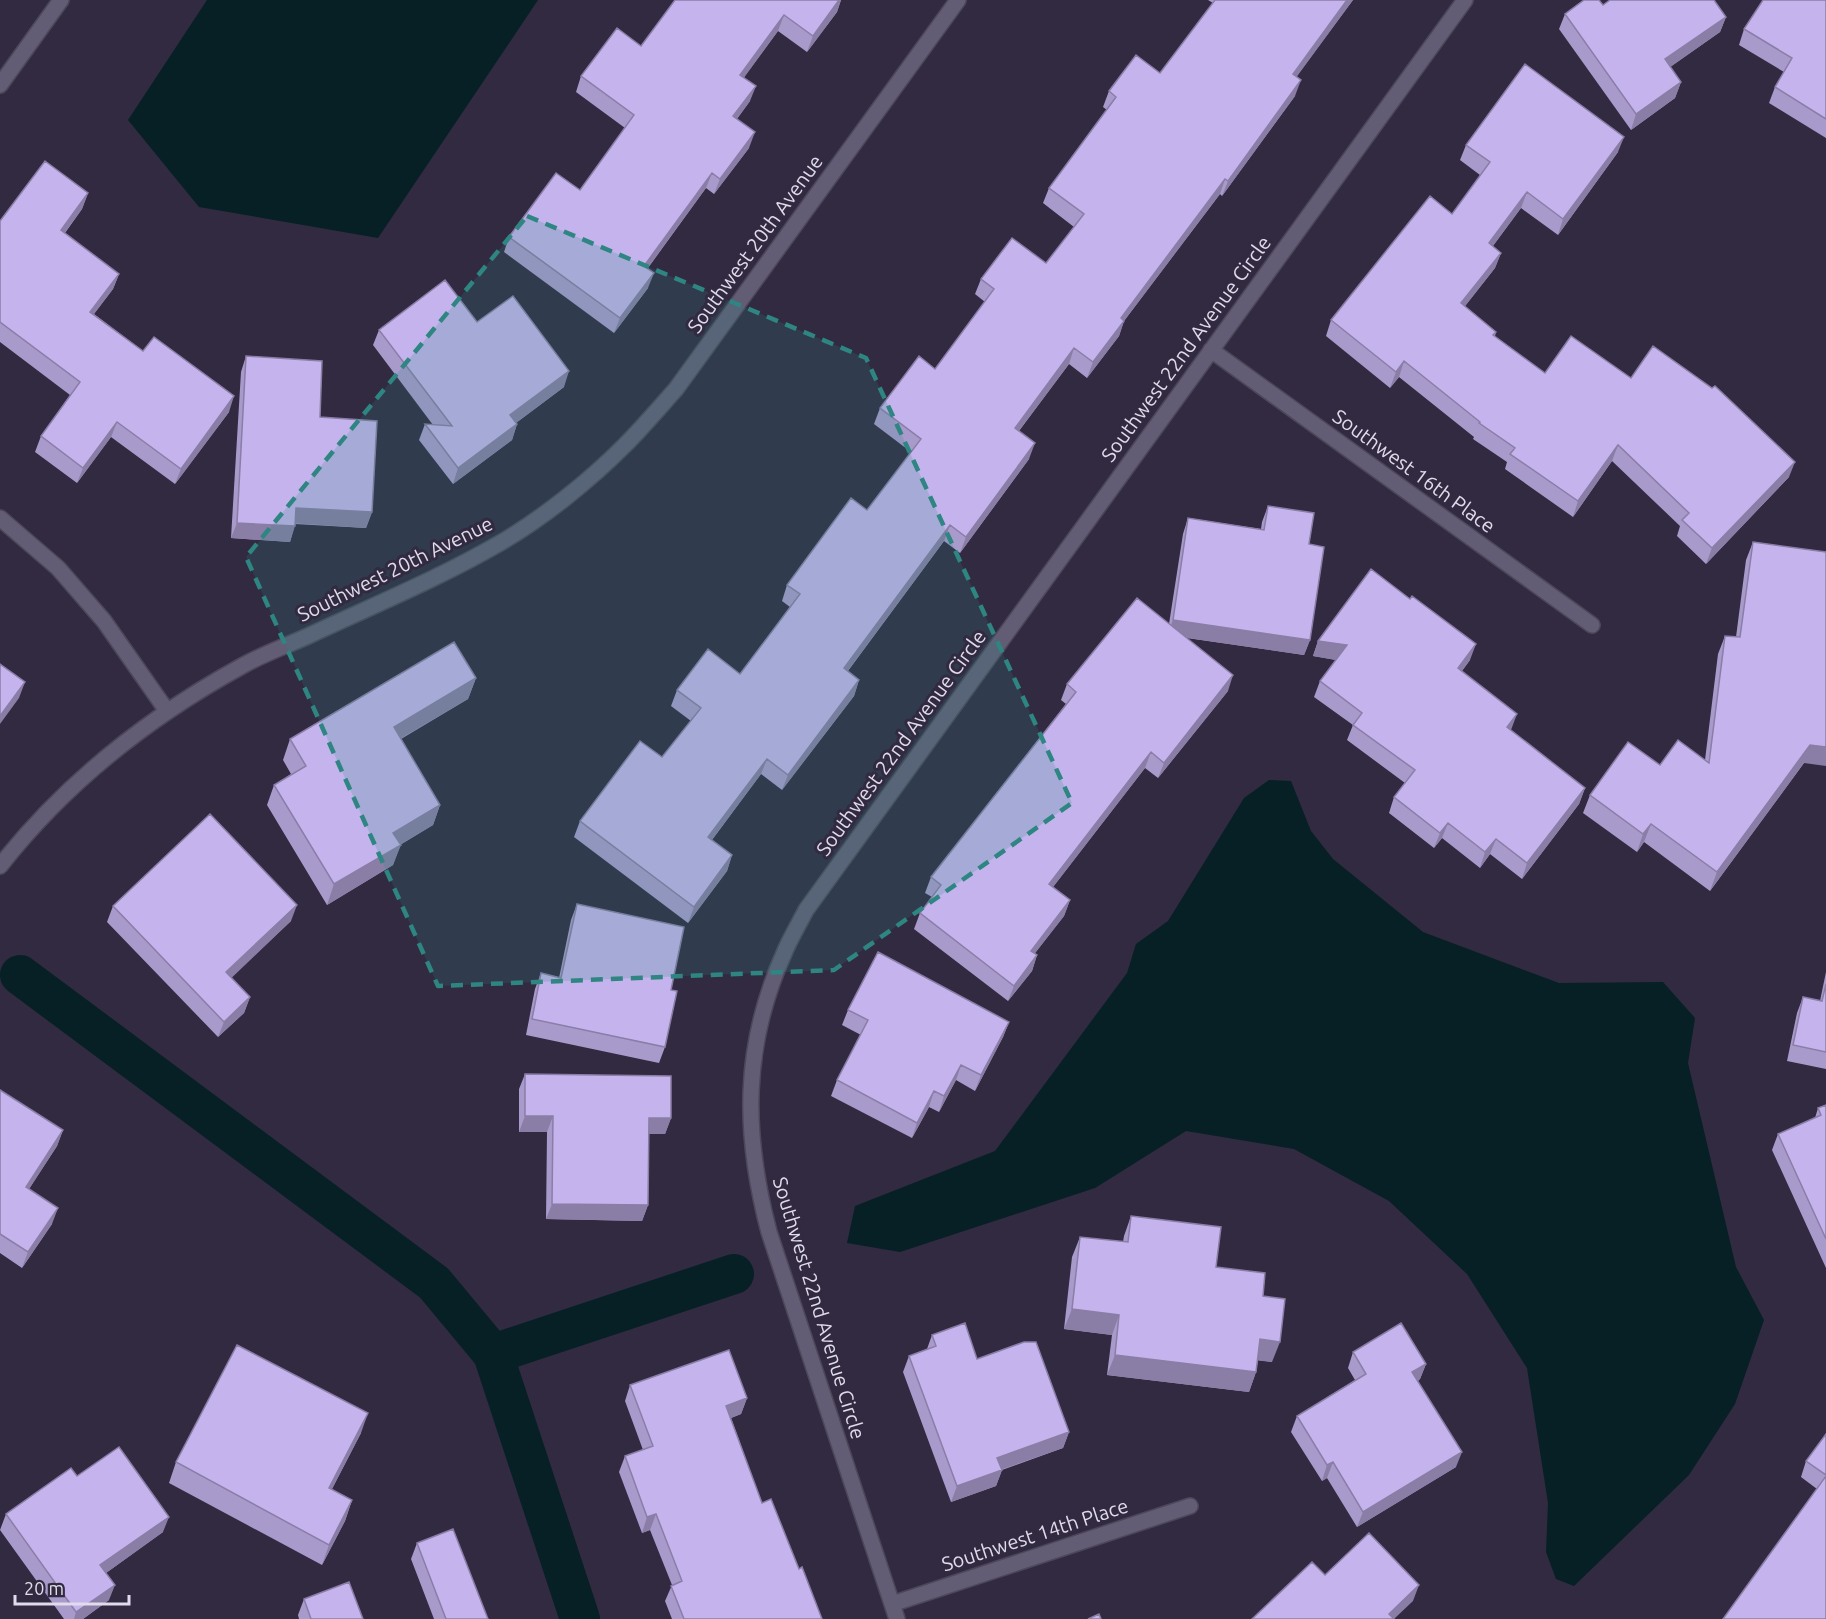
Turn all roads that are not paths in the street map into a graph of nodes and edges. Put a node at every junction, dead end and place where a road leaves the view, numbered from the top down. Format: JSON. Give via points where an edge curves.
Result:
{"nodes":[{"id":1,"x":61,"y":0,"type":"edge"},
{"id":2,"x":958,"y":0,"type":"edge"},
{"id":3,"x":1465,"y":0,"type":"edge"},
{"id":4,"x":0,"y":85,"type":"edge"},
{"id":5,"x":1211,"y":350,"type":"junction"},
{"id":6,"x":0,"y":518,"type":"edge"},
{"id":7,"x":1592,"y":625,"type":"dead end"},
{"id":8,"x":167,"y":711,"type":"junction"},
{"id":9,"x":0,"y":866,"type":"edge"},
{"id":10,"x":1190,"y":1506,"type":"dead end"},
{"id":11,"x":895,"y":1612,"type":"edge"}],
"edges":[{"from":1,"to":4,"type":"street"},
{"from":2,"to":8,"type":"street","name":"Southwest 20th Avenue","via":[[676,389],[624,447],[565,498],[501,542],[433,579],[244,665]]},
{"from":3,"to":5,"type":"street","name":"Southwest 22nd Avenue Circle"},
{"from":5,"to":7,"type":"street","name":"Southwest 16th Place"},
{"from":5,"to":11,"type":"street","name":"Southwest 22nd Avenue Circle","via":[[806,910],[785,950],[759,1025],[750,1113],[759,1192]]},
{"from":6,"to":8,"type":"street","via":[[58,568],[96,612]]},
{"from":8,"to":9,"type":"street","name":"Southwest 20th Avenue","via":[[77,782]]},
{"from":10,"to":11,"type":"street","name":"Southwest 14th Place"}]}
